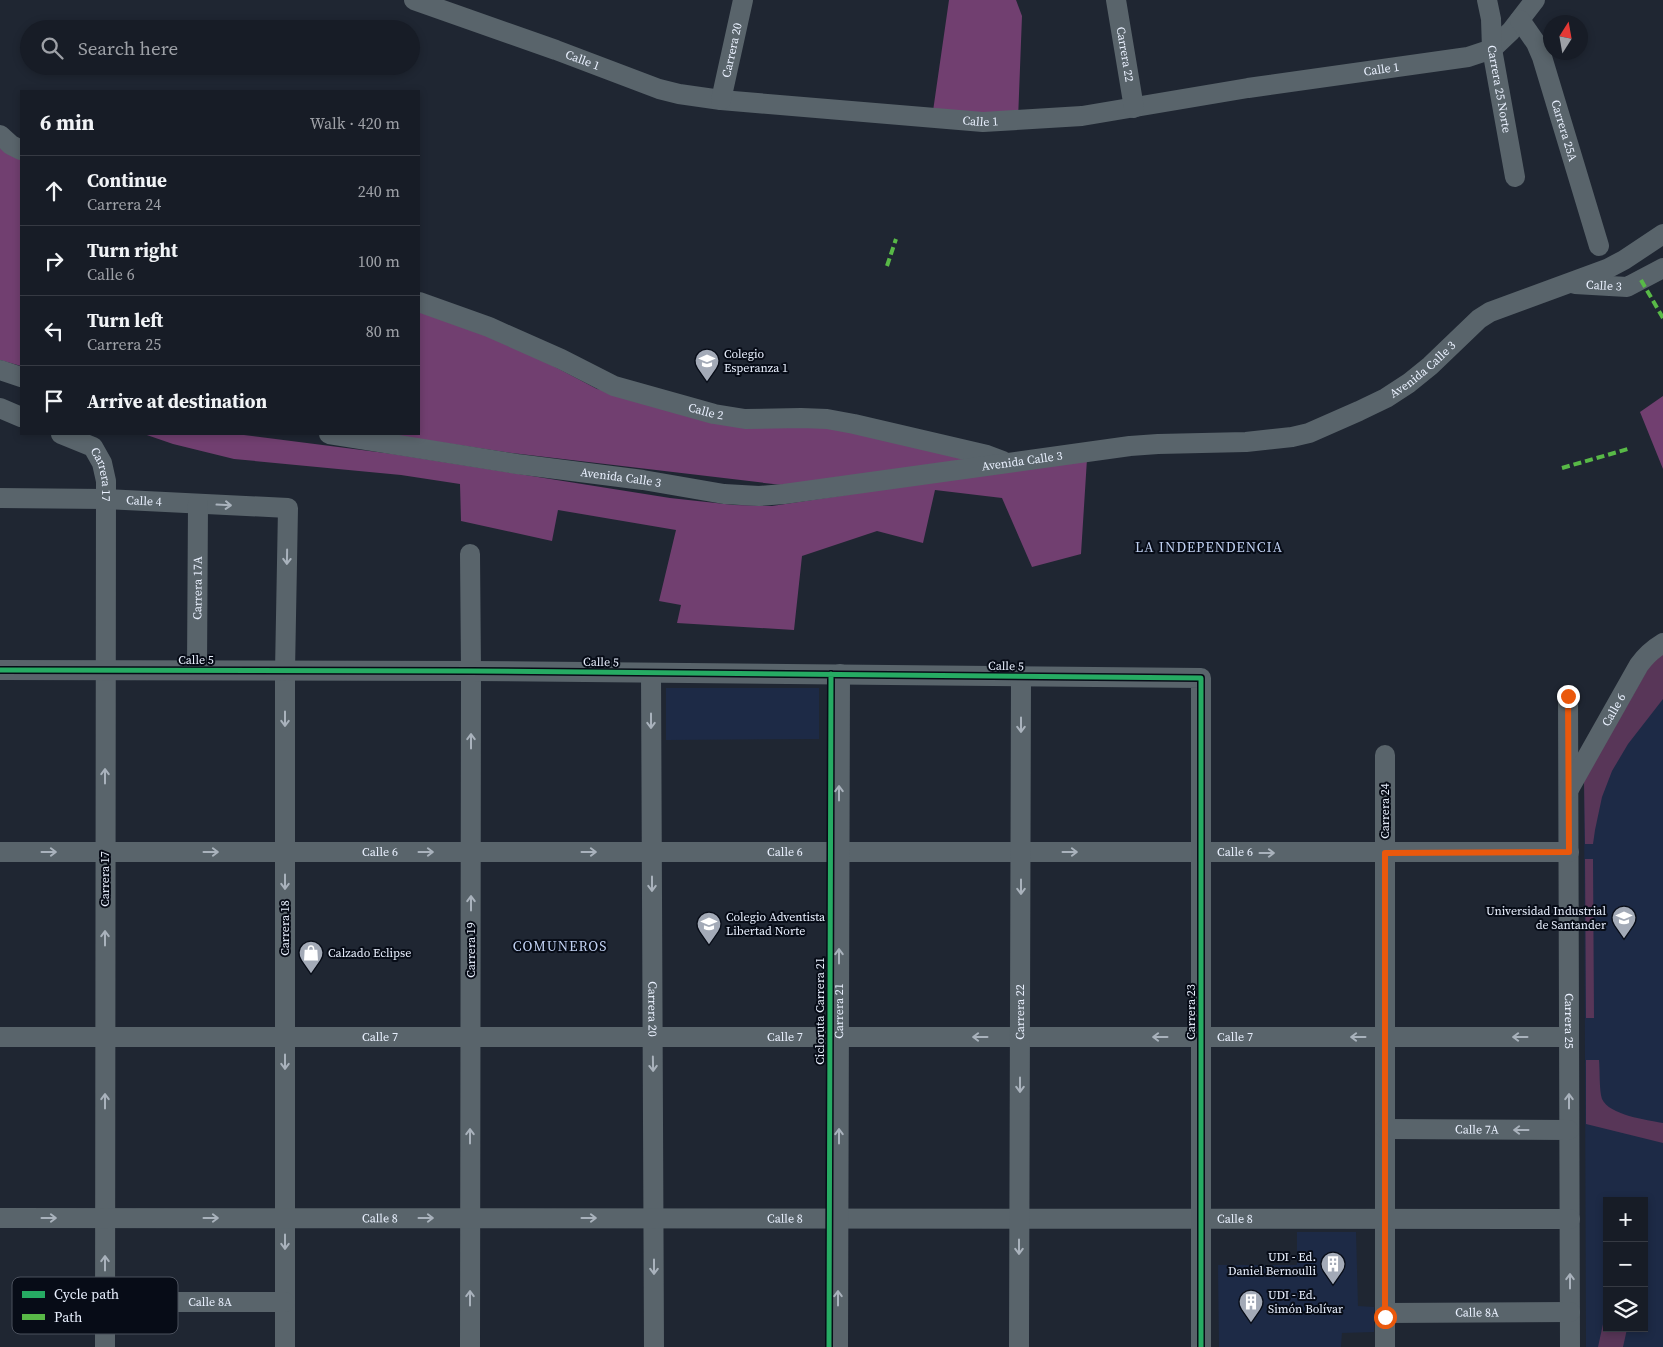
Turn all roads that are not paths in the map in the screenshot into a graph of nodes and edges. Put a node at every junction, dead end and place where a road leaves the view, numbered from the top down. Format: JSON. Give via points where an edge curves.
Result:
{"nodes":[{"id":1,"x":414,"y":0,"type":"edge"},
{"id":2,"x":744,"y":0,"type":"edge"},
{"id":3,"x":1116,"y":0,"type":"edge"},
{"id":4,"x":1487,"y":0,"type":"edge"},
{"id":5,"x":1535,"y":0,"type":"edge"},
{"id":6,"x":1520,"y":20,"type":"junction"},
{"id":7,"x":1492,"y":49,"type":"junction"},
{"id":8,"x":721,"y":100,"type":"junction"},
{"id":9,"x":1134,"y":108,"type":"junction"},
{"id":10,"x":0,"y":135,"type":"edge"},
{"id":11,"x":20,"y":149,"type":"edge"},
{"id":12,"x":1514,"y":177,"type":"dead end"},
{"id":13,"x":1663,"y":234,"type":"edge"},
{"id":14,"x":1598,"y":246,"type":"dead end"},
{"id":15,"x":1663,"y":268,"type":"edge"},
{"id":16,"x":1568,"y":284,"type":"junction"},
{"id":17,"x":420,"y":302,"type":"edge"},
{"id":18,"x":0,"y":370,"type":"edge"},
{"id":19,"x":20,"y":376,"type":"edge"},
{"id":20,"x":0,"y":408,"type":"edge"},
{"id":21,"x":20,"y":417,"type":"edge"},
{"id":22,"x":63,"y":435,"type":"edge"},
{"id":23,"x":335,"y":435,"type":"edge"},
{"id":24,"x":1008,"y":463,"type":"junction"},
{"id":25,"x":0,"y":498,"type":"edge"},
{"id":26,"x":105,"y":499,"type":"junction"},
{"id":27,"x":198,"y":504,"type":"junction"},
{"id":28,"x":288,"y":508,"type":"joint"},
{"id":29,"x":470,"y":554,"type":"dead end"},
{"id":30,"x":1663,"y":643,"type":"edge"},
{"id":31,"x":0,"y":670,"type":"edge"},
{"id":32,"x":105,"y":670,"type":"junction"},
{"id":33,"x":197,"y":670,"type":"junction"},
{"id":34,"x":285,"y":671,"type":"junction"},
{"id":35,"x":471,"y":671,"type":"junction"},
{"id":36,"x":651,"y":673,"type":"junction"},
{"id":37,"x":840,"y":674,"type":"junction"},
{"id":38,"x":1021,"y":676,"type":"junction"},
{"id":39,"x":1201,"y":678,"type":"joint"},
{"id":40,"x":1568,"y":696,"type":"dead end"},
{"id":41,"x":1385,"y":755,"type":"dead end"},
{"id":42,"x":1568,"y":790,"type":"junction"},
{"id":43,"x":0,"y":852,"type":"edge"},
{"id":44,"x":105,"y":852,"type":"junction"},
{"id":45,"x":285,"y":852,"type":"junction"},
{"id":46,"x":471,"y":852,"type":"junction"},
{"id":47,"x":651,"y":852,"type":"junction"},
{"id":48,"x":839,"y":852,"type":"junction"},
{"id":49,"x":1021,"y":852,"type":"junction"},
{"id":50,"x":1201,"y":852,"type":"junction"},
{"id":51,"x":1569,"y":852,"type":"junction"},
{"id":52,"x":1385,"y":853,"type":"junction"},
{"id":53,"x":0,"y":1037,"type":"edge"},
{"id":54,"x":105,"y":1037,"type":"junction"},
{"id":55,"x":285,"y":1037,"type":"junction"},
{"id":56,"x":471,"y":1037,"type":"junction"},
{"id":57,"x":652,"y":1037,"type":"junction"},
{"id":58,"x":839,"y":1037,"type":"junction"},
{"id":59,"x":1020,"y":1037,"type":"junction"},
{"id":60,"x":1201,"y":1037,"type":"junction"},
{"id":61,"x":1385,"y":1037,"type":"junction"},
{"id":62,"x":1569,"y":1037,"type":"junction"},
{"id":63,"x":1385,"y":1130,"type":"junction"},
{"id":64,"x":1570,"y":1130,"type":"junction"},
{"id":65,"x":0,"y":1218,"type":"edge"},
{"id":66,"x":105,"y":1218,"type":"junction"},
{"id":67,"x":285,"y":1218,"type":"junction"},
{"id":68,"x":470,"y":1218,"type":"junction"},
{"id":69,"x":654,"y":1218,"type":"junction"},
{"id":70,"x":838,"y":1218,"type":"junction"},
{"id":71,"x":1020,"y":1218,"type":"junction"},
{"id":72,"x":1201,"y":1218,"type":"junction"},
{"id":73,"x":1385,"y":1218,"type":"junction"},
{"id":74,"x":1570,"y":1218,"type":"junction"},
{"id":75,"x":105,"y":1277,"type":"edge"},
{"id":76,"x":178,"y":1302,"type":"edge"},
{"id":77,"x":285,"y":1302,"type":"junction"},
{"id":78,"x":1570,"y":1312,"type":"junction"},
{"id":79,"x":1386,"y":1313,"type":"junction"},
{"id":80,"x":105,"y":1334,"type":"edge"},
{"id":81,"x":105,"y":1347,"type":"edge"},
{"id":82,"x":285,"y":1347,"type":"edge"},
{"id":83,"x":470,"y":1347,"type":"edge"},
{"id":84,"x":654,"y":1347,"type":"edge"},
{"id":85,"x":838,"y":1347,"type":"edge"},
{"id":86,"x":1019,"y":1347,"type":"edge"},
{"id":87,"x":1202,"y":1347,"type":"edge"},
{"id":88,"x":1386,"y":1347,"type":"edge"},
{"id":89,"x":1570,"y":1347,"type":"edge"}],
"edges":[{"from":1,"to":8,"type":"street","name":"Calle 1","via":[[659,89]]},
{"from":2,"to":8,"type":"street","name":"Carrera 20"},
{"from":3,"to":9,"type":"street","name":"Carrera 22"},
{"from":4,"to":7,"type":"street","name":"Carrera 25 Norte"},
{"from":5,"to":6,"type":"street","name":"Calle 1"},
{"from":6,"to":7,"type":"street","name":"Calle 1"},
{"from":6,"to":14,"type":"street","name":"Carrera 25A","via":[[1542,57]]},
{"from":7,"to":9,"type":"street","name":"Calle 1","via":[[1468,57],[1258,86]]},
{"from":7,"to":12,"type":"street","name":"Carrera 25 Norte"},
{"from":8,"to":9,"type":"street","name":"Calle 1","via":[[983,122],[1082,116]]},
{"from":10,"to":11,"type":"street"},
{"from":13,"to":16,"type":"street","name":"Avenida Calle 3","via":[[1607,269]]},
{"from":15,"to":16,"type":"street","name":"Calle 3","via":[[1627,287]]},
{"from":16,"to":24,"type":"street","name":"Avenida Calle 3","via":[[1490,312],[1409,383],[1368,407],[1309,432],[1246,442],[1130,446]]},
{"from":17,"to":24,"type":"street","name":"Calle 2","via":[[489,326],[614,386],[714,414],[842,422]]},
{"from":18,"to":19,"type":"street"},
{"from":20,"to":21,"type":"street"},
{"from":22,"to":26,"type":"street","name":"Carrera 17","via":[[93,447],[102,463]]},
{"from":23,"to":24,"type":"street","name":"Avenida Calle 3","via":[[738,495],[784,494]]},
{"from":25,"to":26,"type":"street","name":"Calle 4"},
{"from":26,"to":27,"type":"street","name":"Calle 4"},
{"from":26,"to":32,"type":"street","name":"Carrera 17"},
{"from":27,"to":28,"type":"street","name":"Calle 4","one_way":true},
{"from":27,"to":33,"type":"street","name":"Carrera 17A"},
{"from":28,"to":34,"type":"street","name":"Carrera 18","one_way":true},
{"from":29,"to":35,"type":"street","name":"Carrera 19"},
{"from":30,"to":42,"type":"street","name":"Calle 6","via":[[1645,656]]},
{"from":31,"to":32,"type":"street","name":"Calle 5"},
{"from":32,"to":33,"type":"street","name":"Calle 5"},
{"from":44,"to":32,"type":"street","name":"Carrera 17","one_way":true},
{"from":33,"to":34,"type":"street","name":"Calle 5"},
{"from":34,"to":35,"type":"street","name":"Calle 5"},
{"from":34,"to":45,"type":"street","name":"Carrera 18","one_way":true},
{"from":35,"to":36,"type":"street","name":"Calle 5"},
{"from":46,"to":35,"type":"street","name":"Carrera 19","one_way":true},
{"from":36,"to":37,"type":"street","name":"Calle 5"},
{"from":36,"to":47,"type":"street","name":"Carrera 20","one_way":true},
{"from":37,"to":38,"type":"street","name":"Calle 5"},
{"from":48,"to":37,"type":"street","name":"Carrera 21","one_way":true},
{"from":38,"to":39,"type":"street","name":"Calle 5"},
{"from":38,"to":49,"type":"street","name":"Carrera 22","one_way":true},
{"from":39,"to":50,"type":"street","name":"Carrera 23"},
{"from":40,"to":42,"type":"street","name":"Carrera 25"},
{"from":41,"to":52,"type":"street","name":"Carrera 24"},
{"from":42,"to":51,"type":"street","name":"Carrera 25"},
{"from":43,"to":44,"type":"street","name":"Calle 6","one_way":true},
{"from":44,"to":45,"type":"street","name":"Calle 6","one_way":true},
{"from":54,"to":44,"type":"street","name":"Carrera 17","one_way":true},
{"from":45,"to":46,"type":"street","name":"Calle 6","one_way":true},
{"from":45,"to":55,"type":"street","name":"Carrera 18","one_way":true},
{"from":46,"to":47,"type":"street","name":"Calle 6","one_way":true},
{"from":56,"to":46,"type":"street","name":"Carrera 19","one_way":true},
{"from":47,"to":48,"type":"street","name":"Calle 6"},
{"from":47,"to":57,"type":"street","name":"Carrera 20","one_way":true},
{"from":48,"to":49,"type":"street","name":"Calle 6"},
{"from":58,"to":48,"type":"street","name":"Carrera 21","one_way":true},
{"from":49,"to":50,"type":"street","name":"Calle 6","one_way":true},
{"from":49,"to":59,"type":"street","name":"Carrera 22","one_way":true},
{"from":50,"to":52,"type":"street","name":"Calle 6","one_way":true},
{"from":50,"to":60,"type":"street","name":"Carrera 23"},
{"from":51,"to":52,"type":"street","name":"Calle 6"},
{"from":51,"to":62,"type":"street","name":"Carrera 25"},
{"from":52,"to":61,"type":"street","name":"Carrera 24"},
{"from":53,"to":54,"type":"street","name":"Calle 7"},
{"from":54,"to":55,"type":"street","name":"Calle 7"},
{"from":66,"to":54,"type":"street","name":"Carrera 17","one_way":true},
{"from":55,"to":56,"type":"street","name":"Calle 7"},
{"from":55,"to":67,"type":"street","name":"Carrera 18","one_way":true},
{"from":56,"to":57,"type":"street","name":"Calle 7"},
{"from":68,"to":56,"type":"street","name":"Carrera 19","one_way":true},
{"from":57,"to":58,"type":"street","name":"Calle 7"},
{"from":57,"to":69,"type":"street","name":"Carrera 20","one_way":true},
{"from":59,"to":58,"type":"street","name":"Calle 7","one_way":true},
{"from":70,"to":58,"type":"street","name":"Carrera 21","one_way":true},
{"from":60,"to":59,"type":"street","name":"Calle 7","one_way":true},
{"from":59,"to":71,"type":"street","name":"Carrera 22","one_way":true},
{"from":61,"to":60,"type":"street","name":"Calle 7","one_way":true},
{"from":60,"to":72,"type":"street","name":"Carrera 23"},
{"from":62,"to":61,"type":"street","name":"Calle 7","one_way":true},
{"from":61,"to":63,"type":"street","name":"Carrera 24"},
{"from":64,"to":62,"type":"street","name":"Carrera 25","one_way":true},
{"from":64,"to":63,"type":"street","name":"Calle 7A","one_way":true},
{"from":63,"to":73,"type":"street","name":"Carrera 24"},
{"from":64,"to":74,"type":"street","name":"Carrera 25"},
{"from":65,"to":66,"type":"street","name":"Calle 8","one_way":true},
{"from":66,"to":67,"type":"street","name":"Calle 8","one_way":true},
{"from":75,"to":66,"type":"street","name":"Carrera 17","one_way":true},
{"from":67,"to":68,"type":"street","name":"Calle 8","one_way":true},
{"from":67,"to":77,"type":"street","name":"Carrera 18","one_way":true},
{"from":68,"to":69,"type":"street","name":"Calle 8","one_way":true},
{"from":83,"to":68,"type":"street","name":"Carrera 19","one_way":true},
{"from":69,"to":70,"type":"street","name":"Calle 8"},
{"from":69,"to":84,"type":"street","name":"Carrera 20","one_way":true},
{"from":70,"to":71,"type":"street","name":"Calle 8"},
{"from":85,"to":70,"type":"street","name":"Carrera 21","one_way":true},
{"from":71,"to":72,"type":"street","name":"Calle 8"},
{"from":71,"to":86,"type":"street","name":"Carrera 22","one_way":true},
{"from":72,"to":73,"type":"street","name":"Calle 8"},
{"from":72,"to":87,"type":"street","name":"Carrera 23"},
{"from":73,"to":74,"type":"street","name":"Calle 8"},
{"from":73,"to":79,"type":"street","name":"Carrera 24"},
{"from":78,"to":74,"type":"street","name":"Carrera 25","one_way":true},
{"from":76,"to":77,"type":"street","name":"Calle 8A"},
{"from":77,"to":82,"type":"street","name":"Carrera 18"},
{"from":78,"to":79,"type":"street","name":"Calle 8A"},
{"from":78,"to":89,"type":"street","name":"Carrera 25"},
{"from":79,"to":88,"type":"street","name":"Carrera 24"},
{"from":80,"to":81,"type":"street","name":"Carrera 17"}]}
